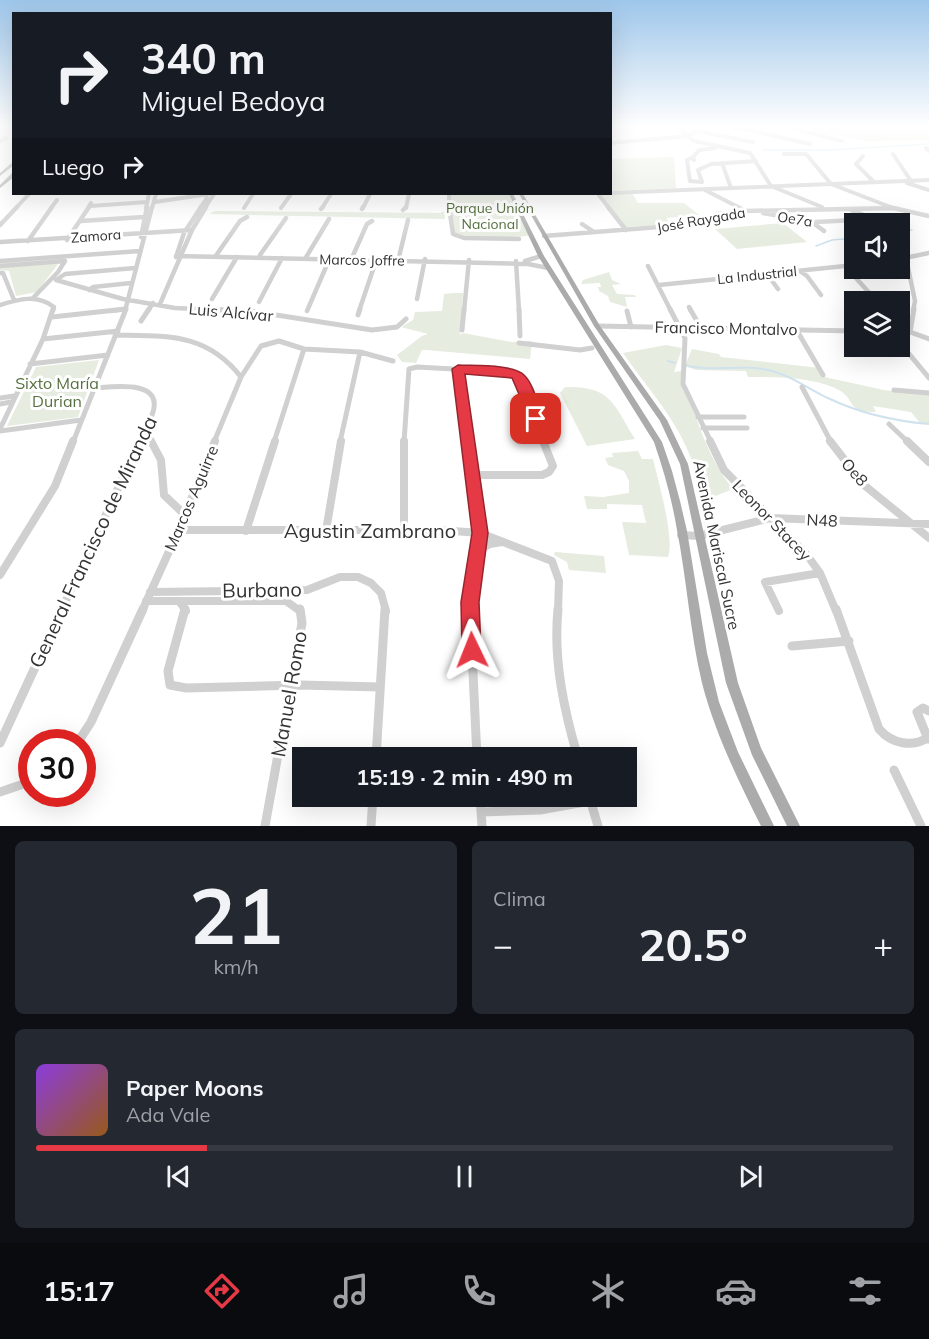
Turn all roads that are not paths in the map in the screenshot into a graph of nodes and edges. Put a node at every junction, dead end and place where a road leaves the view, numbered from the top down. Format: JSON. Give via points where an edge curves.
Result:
{"nodes":[{"id":1,"x":705,"y":166,"type":"edge"},
{"id":2,"x":723,"y":166,"type":"edge"},
{"id":3,"x":759,"y":166,"type":"edge"},
{"id":4,"x":816,"y":166,"type":"edge"},
{"id":5,"x":857,"y":166,"type":"edge"},
{"id":6,"x":900,"y":166,"type":"edge"},
{"id":7,"x":688,"y":167,"type":"joint"},
{"id":8,"x":3,"y":169,"type":"edge"},
{"id":9,"x":697,"y":170,"type":"junction"},
{"id":10,"x":0,"y":174,"type":"edge"},
{"id":11,"x":12,"y":176,"type":"edge"},
{"id":12,"x":929,"y":180,"type":"edge"},
{"id":13,"x":901,"y":181,"type":"junction"},
{"id":14,"x":910,"y":181,"type":"junction"},
{"id":15,"x":691,"y":182,"type":"junction"},
{"id":16,"x":874,"y":182,"type":"junction"},
{"id":17,"x":831,"y":184,"type":"junction"},
{"id":18,"x":771,"y":186,"type":"junction"},
{"id":19,"x":0,"y":187,"type":"edge"},
{"id":20,"x":680,"y":188,"type":"dead end"},
{"id":21,"x":731,"y":188,"type":"junction"},
{"id":22,"x":703,"y":189,"type":"junction"},
{"id":23,"x":929,"y":190,"type":"edge"},
{"id":24,"x":612,"y":193,"type":"edge"},
{"id":25,"x":28,"y":195,"type":"edge"},
{"id":26,"x":149,"y":195,"type":"edge"},
{"id":27,"x":156,"y":195,"type":"edge"},
{"id":28,"x":204,"y":195,"type":"edge"},
{"id":29,"x":210,"y":195,"type":"edge"},
{"id":30,"x":252,"y":195,"type":"edge"},
{"id":31,"x":290,"y":195,"type":"edge"},
{"id":32,"x":330,"y":195,"type":"edge"},
{"id":33,"x":369,"y":195,"type":"edge"},
{"id":34,"x":409,"y":195,"type":"edge"},
{"id":35,"x":449,"y":195,"type":"edge"},
{"id":36,"x":511,"y":195,"type":"edge"},
{"id":37,"x":522,"y":195,"type":"edge"},
{"id":38,"x":599,"y":195,"type":"edge"},
{"id":39,"x":57,"y":200,"type":"dead end"},
{"id":40,"x":147,"y":202,"type":"junction"},
{"id":41,"x":155,"y":202,"type":"junction"},
{"id":42,"x":244,"y":208,"type":"dead end"},
{"id":43,"x":281,"y":208,"type":"dead end"},
{"id":44,"x":845,"y":208,"type":"junction"},
{"id":45,"x":893,"y":208,"type":"junction"},
{"id":46,"x":321,"y":209,"type":"dead end"},
{"id":47,"x":362,"y":209,"type":"dead end"},
{"id":48,"x":826,"y":209,"type":"junction"},
{"id":49,"x":403,"y":210,"type":"dead end"},
{"id":50,"x":745,"y":211,"type":"junction"},
{"id":51,"x":859,"y":213,"type":"edge"},
{"id":52,"x":929,"y":216,"type":"edge"},
{"id":53,"x":144,"y":217,"type":"junction"},
{"id":54,"x":247,"y":217,"type":"dead end"},
{"id":55,"x":286,"y":218,"type":"dead end"},
{"id":56,"x":328,"y":219,"type":"dead end"},
{"id":57,"x":408,"y":220,"type":"dead end"},
{"id":58,"x":844,"y":220,"type":"edge"},
{"id":59,"x":80,"y":221,"type":"junction"},
{"id":60,"x":372,"y":221,"type":"dead end"},
{"id":61,"x":811,"y":222,"type":"junction"},
{"id":62,"x":582,"y":224,"type":"dead end"},
{"id":63,"x":0,"y":225,"type":"edge"},
{"id":64,"x":626,"y":230,"type":"junction"},
{"id":65,"x":824,"y":231,"type":"dead end"},
{"id":66,"x":188,"y":232,"type":"junction"},
{"id":67,"x":595,"y":232,"type":"junction"},
{"id":68,"x":143,"y":235,"type":"junction"},
{"id":69,"x":544,"y":236,"type":"junction"},
{"id":70,"x":68,"y":239,"type":"junction"},
{"id":71,"x":519,"y":239,"type":"dead end"},
{"id":72,"x":28,"y":241,"type":"junction"},
{"id":73,"x":0,"y":244,"type":"edge"},
{"id":74,"x":140,"y":251,"type":"junction"},
{"id":75,"x":929,"y":253,"type":"edge"},
{"id":76,"x":216,"y":255,"type":"junction"},
{"id":77,"x":260,"y":255,"type":"junction"},
{"id":78,"x":179,"y":256,"type":"junction"},
{"id":79,"x":541,"y":256,"type":"junction"},
{"id":80,"x":237,"y":257,"type":"junction"},
{"id":81,"x":306,"y":257,"type":"junction"},
{"id":82,"x":910,"y":257,"type":"edge"},
{"id":83,"x":282,"y":258,"type":"junction"},
{"id":84,"x":352,"y":258,"type":"junction"},
{"id":85,"x":67,"y":259,"type":"junction"},
{"id":86,"x":330,"y":260,"type":"junction"},
{"id":87,"x":399,"y":260,"type":"junction"},
{"id":88,"x":425,"y":260,"type":"junction"},
{"id":89,"x":0,"y":261,"type":"edge"},
{"id":90,"x":376,"y":261,"type":"junction"},
{"id":91,"x":469,"y":261,"type":"junction"},
{"id":92,"x":516,"y":262,"type":"junction"},
{"id":93,"x":0,"y":266,"type":"edge"},
{"id":94,"x":648,"y":266,"type":"dead end"},
{"id":95,"x":844,"y":266,"type":"edge"},
{"id":96,"x":135,"y":268,"type":"junction"},
{"id":97,"x":548,"y":268,"type":"junction"},
{"id":98,"x":800,"y":271,"type":"junction"},
{"id":99,"x":0,"y":273,"type":"edge"},
{"id":100,"x":767,"y":274,"type":"junction"},
{"id":101,"x":56,"y":279,"type":"junction"},
{"id":102,"x":857,"y":279,"type":"edge"},
{"id":103,"x":909,"y":279,"type":"edge"},
{"id":104,"x":131,"y":283,"type":"junction"},
{"id":105,"x":659,"y":285,"type":"junction"},
{"id":106,"x":778,"y":289,"type":"dead end"},
{"id":107,"x":89,"y":290,"type":"junction"},
{"id":108,"x":868,"y":291,"type":"edge"},
{"id":109,"x":820,"y":295,"type":"dead end"},
{"id":110,"x":33,"y":298,"type":"junction"},
{"id":111,"x":130,"y":299,"type":"junction"},
{"id":112,"x":212,"y":299,"type":"dead end"},
{"id":113,"x":14,"y":300,"type":"junction"},
{"id":114,"x":417,"y":300,"type":"dead end"},
{"id":115,"x":259,"y":302,"type":"dead end"},
{"id":116,"x":153,"y":303,"type":"junction"},
{"id":117,"x":160,"y":304,"type":"junction"},
{"id":118,"x":0,"y":305,"type":"edge"},
{"id":119,"x":689,"y":307,"type":"dead end"},
{"id":120,"x":126,"y":309,"type":"junction"},
{"id":121,"x":307,"y":311,"type":"dead end"},
{"id":122,"x":627,"y":311,"type":"dead end"},
{"id":123,"x":358,"y":315,"type":"dead end"},
{"id":124,"x":52,"y":316,"type":"junction"},
{"id":125,"x":406,"y":319,"type":"dead end"},
{"id":126,"x":141,"y":321,"type":"dead end"},
{"id":127,"x":597,"y":326,"type":"junction"},
{"id":128,"x":631,"y":327,"type":"junction"},
{"id":129,"x":680,"y":328,"type":"junction"},
{"id":130,"x":701,"y":328,"type":"junction"},
{"id":131,"x":796,"y":329,"type":"junction"},
{"id":132,"x":462,"y":330,"type":"dead end"},
{"id":133,"x":844,"y":331,"type":"edge"},
{"id":134,"x":910,"y":332,"type":"joint"},
{"id":135,"x":118,"y":333,"type":"junction"},
{"id":136,"x":43,"y":339,"type":"junction"},
{"id":137,"x":929,"y":339,"type":"edge"},
{"id":138,"x":592,"y":348,"type":"dead end"},
{"id":139,"x":304,"y":349,"type":"junction"},
{"id":140,"x":360,"y":352,"type":"junction"},
{"id":141,"x":108,"y":355,"type":"junction"},
{"id":142,"x":910,"y":355,"type":"edge"},
{"id":143,"x":393,"y":361,"type":"dead end"},
{"id":144,"x":30,"y":364,"type":"junction"},
{"id":145,"x":249,"y":364,"type":"junction"},
{"id":146,"x":234,"y":367,"type":"junction"},
{"id":147,"x":458,"y":369,"type":"junction"},
{"id":148,"x":822,"y":375,"type":"dead end"},
{"id":149,"x":241,"y":378,"type":"junction"},
{"id":150,"x":929,"y":378,"type":"edge"},
{"id":151,"x":802,"y":387,"type":"dead end"},
{"id":152,"x":95,"y":388,"type":"junction"},
{"id":153,"x":894,"y":390,"type":"dead end"},
{"id":154,"x":929,"y":393,"type":"edge"},
{"id":155,"x":0,"y":398,"type":"edge"},
{"id":156,"x":13,"y":399,"type":"junction"},
{"id":157,"x":0,"y":404,"type":"edge"},
{"id":158,"x":698,"y":417,"type":"junction"},
{"id":159,"x":744,"y":417,"type":"dead end"},
{"id":160,"x":81,"y":420,"type":"junction"},
{"id":161,"x":889,"y":424,"type":"dead end"},
{"id":162,"x":703,"y":428,"type":"junction"},
{"id":163,"x":747,"y":428,"type":"dead end"},
{"id":164,"x":0,"y":430,"type":"edge"},
{"id":165,"x":142,"y":435,"type":"junction"},
{"id":166,"x":929,"y":462,"type":"edge"},
{"id":167,"x":472,"y":475,"type":"junction"},
{"id":168,"x":184,"y":514,"type":"junction"},
{"id":169,"x":770,"y":518,"type":"junction"},
{"id":170,"x":929,"y":524,"type":"edge"},
{"id":171,"x":913,"y":525,"type":"junction"},
{"id":172,"x":178,"y":530,"type":"junction"},
{"id":173,"x":404,"y":530,"type":"junction"},
{"id":174,"x":246,"y":531,"type":"junction"},
{"id":175,"x":326,"y":531,"type":"junction"},
{"id":176,"x":480,"y":533,"type":"junction"},
{"id":177,"x":681,"y":535,"type":"junction"},
{"id":178,"x":699,"y":536,"type":"junction"},
{"id":179,"x":929,"y":538,"type":"edge"},
{"id":180,"x":505,"y":542,"type":"junction"},
{"id":181,"x":477,"y":551,"type":"junction"},
{"id":182,"x":820,"y":573,"type":"junction"},
{"id":183,"x":0,"y":575,"type":"edge"},
{"id":184,"x":150,"y":592,"type":"junction"},
{"id":185,"x":146,"y":601,"type":"junction"},
{"id":186,"x":179,"y":601,"type":"junction"},
{"id":187,"x":778,"y":611,"type":"dead end"},
{"id":188,"x":849,"y":641,"type":"junction"},
{"id":189,"x":792,"y":646,"type":"dead end"},
{"id":190,"x":290,"y":685,"type":"junction"},
{"id":191,"x":380,"y":687,"type":"junction"},
{"id":192,"x":929,"y":711,"type":"edge"},
{"id":193,"x":86,"y":729,"type":"edge"},
{"id":194,"x":928,"y":738,"type":"edge"},
{"id":195,"x":0,"y":743,"type":"edge"},
{"id":196,"x":376,"y":747,"type":"edge"},
{"id":197,"x":477,"y":747,"type":"edge"},
{"id":198,"x":575,"y":747,"type":"edge"},
{"id":199,"x":894,"y":770,"type":"dead end"},
{"id":200,"x":18,"y":787,"type":"edge"},
{"id":201,"x":0,"y":792,"type":"edge"},
{"id":202,"x":372,"y":807,"type":"edge"},
{"id":203,"x":481,"y":807,"type":"edge"},
{"id":204,"x":554,"y":807,"type":"edge"},
{"id":205,"x":592,"y":807,"type":"edge"},
{"id":206,"x":481,"y":812,"type":"junction"},
{"id":207,"x":265,"y":826,"type":"edge"},
{"id":208,"x":371,"y":826,"type":"edge"},
{"id":209,"x":482,"y":826,"type":"edge"},
{"id":210,"x":598,"y":826,"type":"edge"},
{"id":211,"x":768,"y":826,"type":"edge"},
{"id":212,"x":794,"y":826,"type":"edge"},
{"id":213,"x":921,"y":826,"type":"edge"}],
"edges":[{"from":1,"to":9,"type":"street"},
{"from":2,"to":21,"type":"street"},
{"from":3,"to":18,"type":"street"},
{"from":4,"to":17,"type":"street"},
{"from":5,"to":16,"type":"street"},
{"from":6,"to":14,"type":"street"},
{"from":7,"to":9,"type":"street"},
{"from":7,"to":15,"type":"street"},
{"from":8,"to":10,"type":"main road"},
{"from":9,"to":15,"type":"street","via":[[702,182]]},
{"from":11,"to":19,"type":"main road"},
{"from":12,"to":14,"type":"street"},
{"from":13,"to":14,"type":"street"},
{"from":13,"to":16,"type":"street"},
{"from":13,"to":23,"type":"street"},
{"from":15,"to":20,"type":"street"},
{"from":16,"to":17,"type":"street"},
{"from":17,"to":18,"type":"street"},
{"from":17,"to":45,"type":"street"},
{"from":18,"to":21,"type":"street"},
{"from":18,"to":48,"type":"street"},
{"from":21,"to":22,"type":"street"},
{"from":22,"to":24,"type":"street"},
{"from":22,"to":50,"type":"street","name":"Oe7a"},
{"from":25,"to":63,"type":"street"},
{"from":26,"to":40,"type":"street"},
{"from":27,"to":41,"type":"street"},
{"from":28,"to":41,"type":"street"},
{"from":29,"to":66,"type":"street"},
{"from":30,"to":42,"type":"street"},
{"from":31,"to":43,"type":"street"},
{"from":32,"to":46,"type":"street"},
{"from":33,"to":47,"type":"street"},
{"from":34,"to":49,"type":"street"},
{"from":35,"to":71,"type":"street","via":[[453,234],[464,238]]},
{"from":36,"to":79,"type":"main road","name":"Avenida Mariscal Sucre"},
{"from":37,"to":69,"type":"main road","name":"Avenida Mariscal Sucre"},
{"from":38,"to":64,"type":"street"},
{"from":39,"to":72,"type":"street"},
{"from":40,"to":53,"type":"street"},
{"from":40,"to":59,"type":"street","via":[[91,204]]},
{"from":41,"to":68,"type":"street"},
{"from":44,"to":45,"type":"street","name":"José Raygada"},
{"from":44,"to":48,"type":"street","name":"José Raygada"},
{"from":44,"to":51,"type":"street"},
{"from":45,"to":52,"type":"street"},
{"from":48,"to":50,"type":"street","name":"José Raygada"},
{"from":50,"to":61,"type":"street","name":"Oe7a"},
{"from":50,"to":64,"type":"street","name":"José Raygada","via":[[712,216],[688,225]]},
{"from":53,"to":59,"type":"street"},
{"from":53,"to":68,"type":"street"},
{"from":54,"to":76,"type":"street","via":[[240,220]]},
{"from":55,"to":77,"type":"street"},
{"from":56,"to":81,"type":"street"},
{"from":57,"to":87,"type":"street"},
{"from":58,"to":61,"type":"street","name":"Oe7a"},
{"from":59,"to":70,"type":"street"},
{"from":60,"to":84,"type":"street","via":[[366,225]]},
{"from":61,"to":65,"type":"street"},
{"from":62,"to":67,"type":"street"},
{"from":64,"to":67,"type":"street","name":"José Raygada"},
{"from":66,"to":68,"type":"street","name":"Zamora"},
{"from":66,"to":78,"type":"street"},
{"from":67,"to":69,"type":"street","name":"José Raygada"},
{"from":68,"to":70,"type":"street","name":"Zamora"},
{"from":68,"to":74,"type":"street"},
{"from":69,"to":127,"type":"main road","name":"Avenida Mariscal Sucre"},
{"from":70,"to":72,"type":"street","name":"Zamora"},
{"from":70,"to":73,"type":"street","name":"Zamora"},
{"from":72,"to":73,"type":"street","name":"Zamora"},
{"from":74,"to":85,"type":"street"},
{"from":74,"to":96,"type":"street"},
{"from":75,"to":82,"type":"street"},
{"from":76,"to":77,"type":"street","name":"Marcos Joffre"},
{"from":76,"to":78,"type":"street","name":"Marcos Joffre"},
{"from":76,"to":80,"type":"street","name":"Marcos Joffre"},
{"from":77,"to":81,"type":"street","name":"Marcos Joffre"},
{"from":78,"to":117,"type":"street"},
{"from":79,"to":92,"type":"street","name":"Marcos Joffre"},
{"from":79,"to":97,"type":"main road","name":"Avenida Mariscal Sucre"},
{"from":80,"to":83,"type":"street","name":"Marcos Joffre"},
{"from":80,"to":112,"type":"street"},
{"from":81,"to":83,"type":"street","name":"Marcos Joffre"},
{"from":81,"to":84,"type":"street","name":"Marcos Joffre"},
{"from":81,"to":86,"type":"street","name":"Marcos Joffre"},
{"from":83,"to":115,"type":"street"},
{"from":84,"to":86,"type":"street","name":"Marcos Joffre"},
{"from":84,"to":87,"type":"street","name":"Marcos Joffre"},
{"from":84,"to":90,"type":"street","name":"Marcos Joffre"},
{"from":85,"to":89,"type":"street"},
{"from":85,"to":93,"type":"street"},
{"from":85,"to":101,"type":"street"},
{"from":86,"to":121,"type":"street"},
{"from":87,"to":88,"type":"street","name":"Marcos Joffre"},
{"from":87,"to":90,"type":"street","name":"Marcos Joffre"},
{"from":88,"to":91,"type":"street","name":"Marcos Joffre"},
{"from":88,"to":114,"type":"street"},
{"from":90,"to":123,"type":"street"},
{"from":91,"to":92,"type":"street","name":"Marcos Joffre"},
{"from":91,"to":132,"type":"street"},
{"from":92,"to":97,"type":"street","name":"Marcos Joffre"},
{"from":92,"to":138,"type":"street","via":[[520,339],[580,350]]},
{"from":94,"to":105,"type":"street","name":"Leonor Stacey"},
{"from":95,"to":98,"type":"street","name":"La Industrial"},
{"from":96,"to":101,"type":"street","via":[[65,274]]},
{"from":96,"to":104,"type":"street"},
{"from":97,"to":177,"type":"main road","name":"Avenida Mariscal Sucre","via":[[658,442],[667,464]]},
{"from":98,"to":100,"type":"street","name":"La Industrial"},
{"from":98,"to":109,"type":"street"},
{"from":99,"to":113,"type":"street"},
{"from":100,"to":105,"type":"street","name":"La Industrial"},
{"from":100,"to":106,"type":"street"},
{"from":101,"to":107,"type":"street","name":"Luis Alcívar"},
{"from":101,"to":110,"type":"street"},
{"from":102,"to":108,"type":"street"},
{"from":103,"to":134,"type":"street","via":[[915,301]]},
{"from":104,"to":107,"type":"street","via":[[93,286]]},
{"from":104,"to":111,"type":"street"},
{"from":105,"to":129,"type":"street","name":"Leonor Stacey"},
{"from":107,"to":111,"type":"street","name":"Luis Alcívar"},
{"from":110,"to":113,"type":"street"},
{"from":110,"to":124,"type":"street","via":[[48,301],[54,307]]},
{"from":111,"to":116,"type":"street","name":"Luis Alcívar"},
{"from":111,"to":120,"type":"street"},
{"from":113,"to":118,"type":"street"},
{"from":116,"to":117,"type":"street","name":"Luis Alcívar"},
{"from":116,"to":126,"type":"street"},
{"from":117,"to":125,"type":"street","name":"Luis Alcívar","via":[[251,311],[372,330],[397,327]]},
{"from":119,"to":130,"type":"street"},
{"from":120,"to":124,"type":"street"},
{"from":120,"to":135,"type":"street"},
{"from":122,"to":128,"type":"street"},
{"from":124,"to":136,"type":"street"},
{"from":127,"to":128,"type":"street","name":"Francisco Montalvo"},
{"from":127,"to":178,"type":"main road","name":"Avenida Mariscal Sucre","via":[[675,441],[684,464]]},
{"from":128,"to":129,"type":"street","name":"Francisco Montalvo"},
{"from":129,"to":130,"type":"street","name":"Francisco Montalvo"},
{"from":129,"to":158,"type":"street","name":"Leonor Stacey","via":[[687,345],[681,377]]},
{"from":130,"to":131,"type":"street","name":"Francisco Montalvo"},
{"from":131,"to":133,"type":"street","name":"Francisco Montalvo"},
{"from":131,"to":148,"type":"street"},
{"from":134,"to":137,"type":"street"},
{"from":135,"to":136,"type":"street"},
{"from":135,"to":141,"type":"street"},
{"from":135,"to":146,"type":"street","via":[[205,344]]},
{"from":136,"to":144,"type":"street"},
{"from":139,"to":140,"type":"street"},
{"from":139,"to":145,"type":"street","name":"Marcos Aguirre","via":[[290,343],[269,342],[261,346]]},
{"from":139,"to":174,"type":"street"},
{"from":140,"to":143,"type":"street"},
{"from":140,"to":175,"type":"street"},
{"from":141,"to":144,"type":"street"},
{"from":141,"to":152,"type":"street"},
{"from":142,"to":150,"type":"street"},
{"from":144,"to":156,"type":"street"},
{"from":145,"to":146,"type":"street"},
{"from":145,"to":149,"type":"street","name":"Marcos Aguirre"},
{"from":146,"to":149,"type":"street"},
{"from":147,"to":167,"type":"street"},
{"from":147,"to":167,"type":"street","via":[[507,372],[520,378],[553,466],[542,475]]},
{"from":147,"to":173,"type":"street","via":[[417,367],[407,371]]},
{"from":149,"to":168,"type":"street","name":"Marcos Aguirre"},
{"from":151,"to":171,"type":"street","name":"Oe8","via":[[847,466]]},
{"from":152,"to":160,"type":"street"},
{"from":152,"to":165,"type":"street","name":"General Francisco de Miranda","via":[[134,386],[152,394],[154,410]]},
{"from":153,"to":154,"type":"street"},
{"from":155,"to":156,"type":"street"},
{"from":156,"to":157,"type":"street"},
{"from":156,"to":164,"type":"street"},
{"from":158,"to":159,"type":"street"},
{"from":158,"to":162,"type":"street","name":"Leonor Stacey"},
{"from":160,"to":164,"type":"street"},
{"from":160,"to":183,"type":"street","via":[[54,489]]},
{"from":161,"to":166,"type":"street"},
{"from":162,"to":163,"type":"street"},
{"from":162,"to":169,"type":"street","name":"Leonor Stacey","via":[[724,470]]},
{"from":165,"to":168,"type":"street","via":[[153,440],[161,452],[164,495]]},
{"from":165,"to":195,"type":"street","name":"General Francisco de Miranda"},
{"from":167,"to":176,"type":"street"},
{"from":168,"to":172,"type":"street","name":"Marcos Aguirre"},
{"from":169,"to":171,"type":"street","name":"N48"},
{"from":169,"to":178,"type":"street","name":"N48"},
{"from":169,"to":182,"type":"street","name":"Leonor Stacey"},
{"from":170,"to":171,"type":"street","name":"N48"},
{"from":171,"to":179,"type":"street","name":"Oe8"},
{"from":172,"to":174,"type":"street","name":"Agustin Zambrano"},
{"from":172,"to":184,"type":"street","name":"Marcos Aguirre"},
{"from":173,"to":175,"type":"street","name":"Agustin Zambrano"},
{"from":173,"to":176,"type":"street","name":"Agustin Zambrano"},
{"from":174,"to":175,"type":"street","name":"Agustin Zambrano"},
{"from":176,"to":180,"type":"street","name":"Agustin Zambrano"},
{"from":176,"to":181,"type":"street"},
{"from":177,"to":178,"type":"street","name":"N48"},
{"from":177,"to":211,"type":"main road","name":"Avenida Mariscal Sucre","via":[[708,684],[730,751]]},
{"from":178,"to":212,"type":"main road","name":"Avenida Mariscal Sucre","via":[[732,683],[756,751]]},
{"from":180,"to":181,"type":"street"},
{"from":180,"to":198,"type":"street","name":"Agustin Zambrano","via":[[547,558],[555,565],[558,680]]},
{"from":181,"to":197,"type":"street","via":[[470,602]]},
{"from":182,"to":187,"type":"street","via":[[765,582]]},
{"from":182,"to":188,"type":"street","name":"Leonor Stacey"},
{"from":184,"to":185,"type":"street","name":"Marcos Aguirre"},
{"from":184,"to":191,"type":"street","name":"Burbano","via":[[307,590],[340,577],[358,577],[381,593],[386,611]]},
{"from":185,"to":186,"type":"street","name":"Manuel Romo"},
{"from":185,"to":193,"type":"street","name":"Marcos Aguirre"},
{"from":186,"to":190,"type":"street","name":"Manuel Romo","via":[[286,601],[300,609],[302,623]]},
{"from":186,"to":190,"type":"street","via":[[186,610],[168,671],[170,685]]},
{"from":188,"to":189,"type":"street"},
{"from":188,"to":194,"type":"street","name":"Leonor Stacey","via":[[885,738],[894,742],[921,742]]},
{"from":190,"to":191,"type":"street"},
{"from":190,"to":207,"type":"street","name":"Manuel Romo"},
{"from":191,"to":196,"type":"street","name":"Burbano"},
{"from":192,"to":194,"type":"street","name":"Leonor Stacey","via":[[923,708],[917,712]]},
{"from":199,"to":213,"type":"street"},
{"from":200,"to":201,"type":"street"},
{"from":202,"to":208,"type":"street"},
{"from":203,"to":206,"type":"street"},
{"from":204,"to":206,"type":"street"},
{"from":205,"to":210,"type":"street"},
{"from":206,"to":209,"type":"street"}]}
